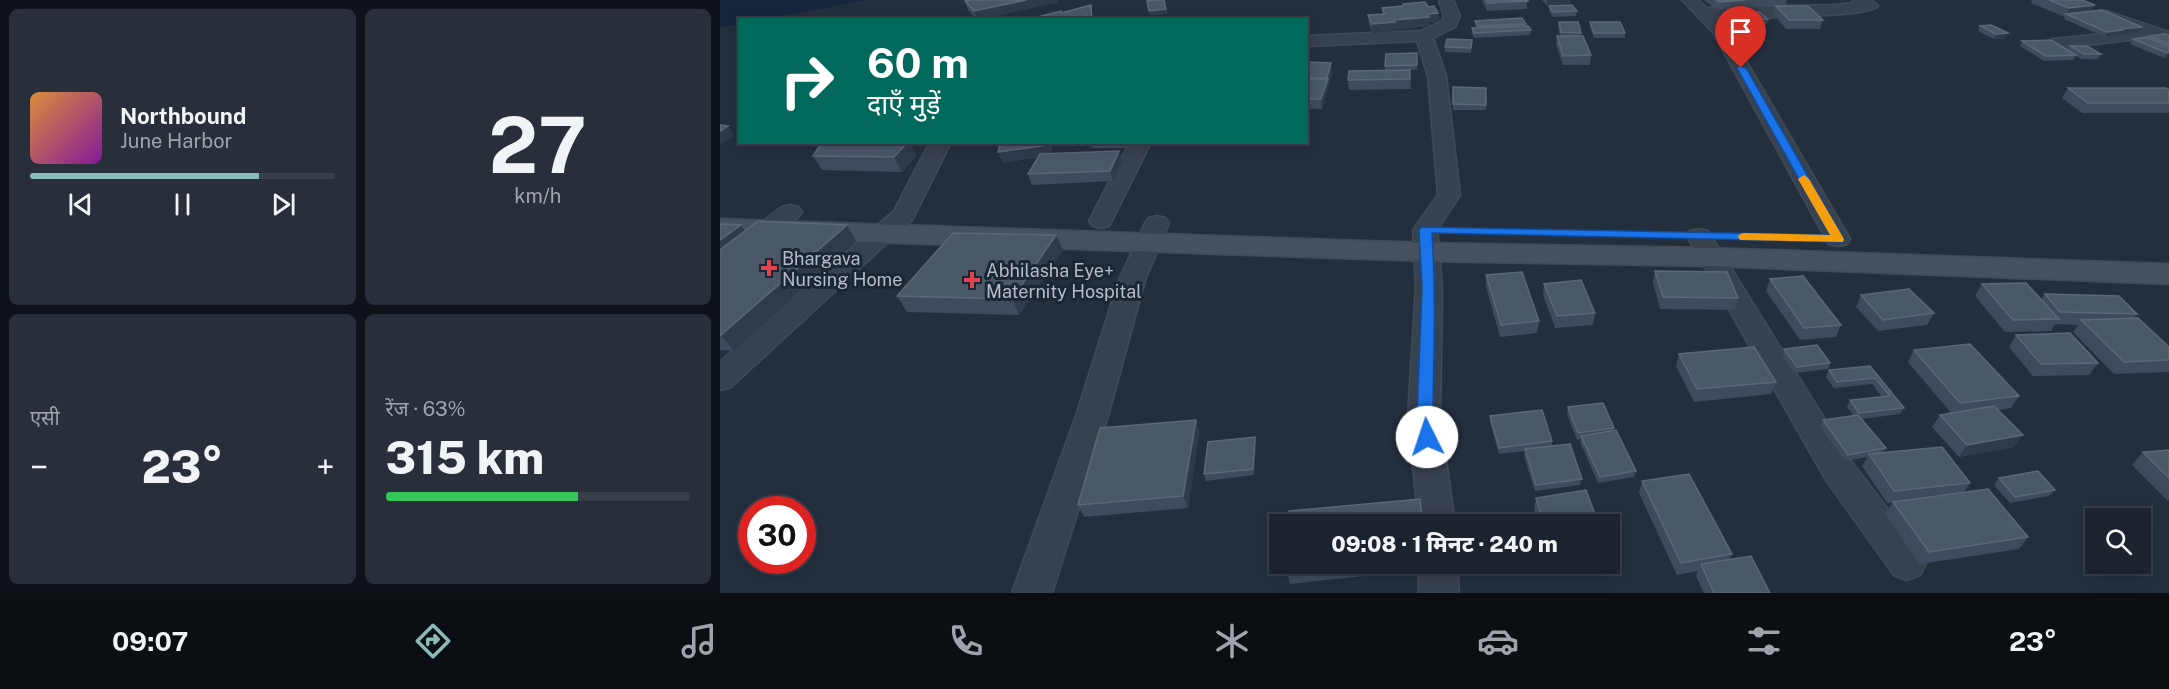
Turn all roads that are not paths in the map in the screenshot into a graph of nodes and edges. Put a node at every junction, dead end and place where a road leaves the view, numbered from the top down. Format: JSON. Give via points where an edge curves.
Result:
{"nodes":[{"id":1,"x":1446,"y":0,"type":"edge"},
{"id":2,"x":1860,"y":0,"type":"edge"},
{"id":3,"x":1696,"y":6,"type":"edge"},
{"id":4,"x":2086,"y":9,"type":"edge"},
{"id":5,"x":2163,"y":35,"type":"edge"},
{"id":6,"x":1424,"y":36,"type":"junction"},
{"id":7,"x":1308,"y":41,"type":"edge"},
{"id":8,"x":2053,"y":44,"type":"edge"},
{"id":9,"x":940,"y":144,"type":"edge"},
{"id":10,"x":1140,"y":144,"type":"edge"},
{"id":11,"x":720,"y":207,"type":"edge"},
{"id":12,"x":790,"y":212,"type":"junction"},
{"id":13,"x":1101,"y":221,"type":"junction"},
{"id":14,"x":893,"y":225,"type":"junction"},
{"id":15,"x":720,"y":228,"type":"edge"},
{"id":16,"x":766,"y":230,"type":"junction"},
{"id":17,"x":1153,"y":233,"type":"junction"},
{"id":18,"x":1838,"y":239,"type":"junction"},
{"id":19,"x":1426,"y":241,"type":"junction"},
{"id":20,"x":1705,"y":247,"type":"junction"},
{"id":21,"x":2169,"y":251,"type":"edge"},
{"id":22,"x":720,"y":266,"type":"edge"},
{"id":23,"x":2169,"y":274,"type":"edge"},
{"id":24,"x":720,"y":379,"type":"edge"},
{"id":25,"x":1435,"y":514,"type":"edge"},
{"id":26,"x":1907,"y":563,"type":"dead end"},
{"id":27,"x":1438,"y":574,"type":"edge"},
{"id":28,"x":1032,"y":593,"type":"edge"},
{"id":29,"x":1439,"y":593,"type":"edge"}],
"edges":[{"from":1,"to":6,"type":"street","via":[[1452,16],[1449,24]]},
{"from":2,"to":3,"type":"street","via":[[1870,6],[1836,10]]},
{"from":3,"to":18,"type":"street","via":[[1720,30]]},
{"from":4,"to":5,"type":"street"},
{"from":5,"to":8,"type":"street"},
{"from":6,"to":7,"type":"street"},
{"from":6,"to":19,"type":"street","via":[[1437,76],[1449,195]]},
{"from":9,"to":14,"type":"street"},
{"from":10,"to":13,"type":"street"},
{"from":11,"to":12,"type":"main road"},
{"from":12,"to":14,"type":"main road"},
{"from":12,"to":16,"type":"street"},
{"from":13,"to":14,"type":"main road"},
{"from":13,"to":17,"type":"main road"},
{"from":14,"to":16,"type":"main road"},
{"from":14,"to":17,"type":"main road"},
{"from":14,"to":24,"type":"street"},
{"from":15,"to":16,"type":"main road"},
{"from":16,"to":22,"type":"street"},
{"from":17,"to":19,"type":"main road"},
{"from":17,"to":28,"type":"street","via":[[1132,280],[1092,416]]},
{"from":18,"to":20,"type":"main road"},
{"from":18,"to":21,"type":"main road"},
{"from":19,"to":20,"type":"main road"},
{"from":19,"to":25,"type":"street","via":[[1429,288],[1425,416]]},
{"from":20,"to":23,"type":"main road"},
{"from":20,"to":26,"type":"street","via":[[1838,470]]},
{"from":27,"to":29,"type":"street"}]}
